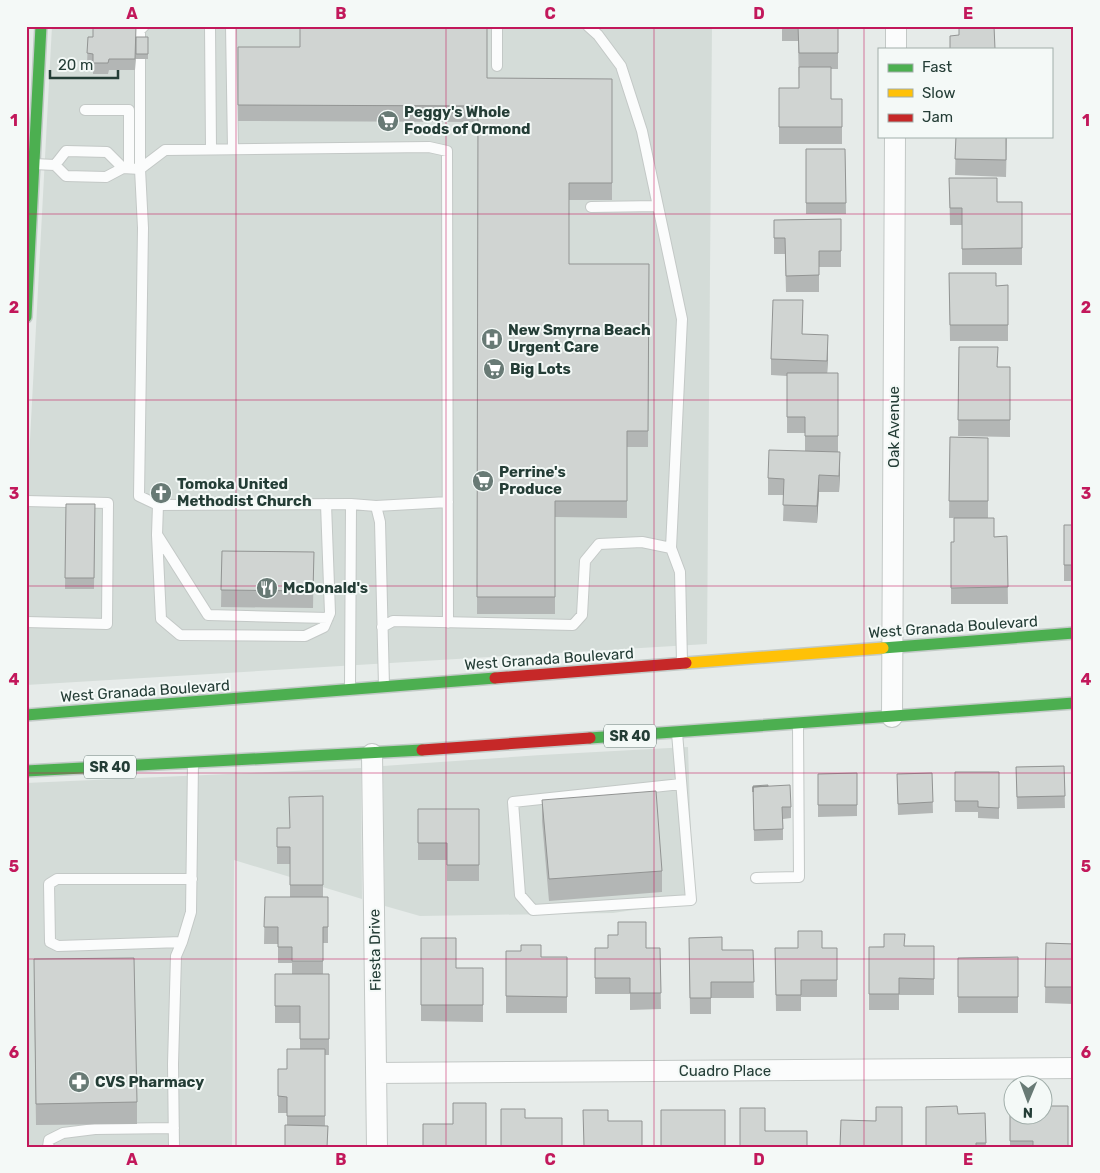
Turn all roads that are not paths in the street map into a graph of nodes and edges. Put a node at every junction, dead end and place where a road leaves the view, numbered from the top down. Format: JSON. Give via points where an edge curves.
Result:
{"nodes":[{"id":1,"x":41,"y":26,"type":"edge"},
{"id":2,"x":144,"y":26,"type":"edge"},
{"id":3,"x":210,"y":26,"type":"edge"},
{"id":4,"x":231,"y":26,"type":"edge"},
{"id":5,"x":497,"y":26,"type":"edge"},
{"id":6,"x":588,"y":26,"type":"edge"},
{"id":7,"x":896,"y":26,"type":"edge"},
{"id":8,"x":896,"y":48,"type":"edge"},
{"id":9,"x":497,"y":66,"type":"dead end"},
{"id":10,"x":85,"y":110,"type":"dead end"},
{"id":11,"x":895,"y":138,"type":"edge"},
{"id":12,"x":211,"y":149,"type":"junction"},
{"id":13,"x":233,"y":149,"type":"junction"},
{"id":14,"x":30,"y":159,"type":"edge"},
{"id":15,"x":55,"y":165,"type":"junction"},
{"id":16,"x":126,"y":168,"type":"junction"},
{"id":17,"x":140,"y":169,"type":"junction"},
{"id":18,"x":658,"y":206,"type":"junction"},
{"id":19,"x":591,"y":207,"type":"dead end"},
{"id":20,"x":26,"y":317,"type":"edge"},
{"id":21,"x":26,"y":501,"type":"edge"},
{"id":22,"x":448,"y":502,"type":"junction"},
{"id":23,"x":158,"y":504,"type":"junction"},
{"id":24,"x":326,"y":504,"type":"junction"},
{"id":25,"x":351,"y":504,"type":"junction"},
{"id":26,"x":376,"y":506,"type":"junction"},
{"id":27,"x":157,"y":535,"type":"junction"},
{"id":28,"x":671,"y":548,"type":"junction"},
{"id":29,"x":328,"y":618,"type":"junction"},
{"id":30,"x":26,"y":622,"type":"edge"},
{"id":31,"x":448,"y":623,"type":"junction"},
{"id":32,"x":382,"y":627,"type":"junction"},
{"id":33,"x":1074,"y":633,"type":"edge"},
{"id":34,"x":893,"y":647,"type":"junction"},
{"id":35,"x":682,"y":663,"type":"junction"},
{"id":36,"x":384,"y":687,"type":"junction"},
{"id":37,"x":350,"y":690,"type":"junction"},
{"id":38,"x":1074,"y":703,"type":"edge"},
{"id":39,"x":26,"y":715,"type":"edge"},
{"id":40,"x":892,"y":717,"type":"junction"},
{"id":41,"x":798,"y":724,"type":"junction"},
{"id":42,"x":676,"y":732,"type":"junction"},
{"id":43,"x":372,"y":754,"type":"junction"},
{"id":44,"x":193,"y":763,"type":"junction"},
{"id":45,"x":26,"y":771,"type":"edge"},
{"id":46,"x":681,"y":784,"type":"junction"},
{"id":47,"x":756,"y":878,"type":"dead end"},
{"id":48,"x":192,"y":879,"type":"junction"},
{"id":49,"x":182,"y":942,"type":"junction"},
{"id":50,"x":1074,"y":1068,"type":"edge"},
{"id":51,"x":376,"y":1073,"type":"junction"},
{"id":52,"x":174,"y":1128,"type":"junction"},
{"id":53,"x":48,"y":1147,"type":"edge"},
{"id":54,"x":174,"y":1147,"type":"edge"},
{"id":55,"x":377,"y":1147,"type":"edge"}],
"edges":[{"from":1,"to":14,"type":"main road"},
{"from":2,"to":17,"type":"lane","via":[[140,30]]},
{"from":3,"to":12,"type":"lane"},
{"from":4,"to":13,"type":"lane"},
{"from":5,"to":9,"type":"lane"},
{"from":6,"to":18,"type":"lane","via":[[621,66],[642,131]]},
{"from":7,"to":8,"type":"street"},
{"from":10,"to":16,"type":"lane","via":[[129,110]]},
{"from":11,"to":34,"type":"street","name":"Oak Avenue"},
{"from":12,"to":13,"type":"lane"},
{"from":12,"to":17,"type":"lane","via":[[165,150]]},
{"from":13,"to":22,"type":"lane","via":[[428,146],[447,151]]},
{"from":14,"to":15,"type":"lane"},
{"from":14,"to":20,"type":"main road"},
{"from":15,"to":16,"type":"lane","via":[[66,176],[106,177]]},
{"from":15,"to":16,"type":"lane","via":[[66,151],[108,152]]},
{"from":16,"to":17,"type":"lane"},
{"from":17,"to":23,"type":"lane","via":[[143,237],[139,496]]},
{"from":18,"to":19,"type":"lane"},
{"from":18,"to":28,"type":"lane","via":[[682,318]]},
{"from":21,"to":30,"type":"lane","via":[[108,502],[108,512],[107,624]]},
{"from":22,"to":26,"type":"lane"},
{"from":22,"to":31,"type":"lane"},
{"from":23,"to":24,"type":"lane"},
{"from":23,"to":27,"type":"lane"},
{"from":24,"to":25,"type":"lane"},
{"from":24,"to":29,"type":"lane"},
{"from":25,"to":26,"type":"lane"},
{"from":25,"to":37,"type":"lane"},
{"from":26,"to":32,"type":"lane","via":[[380,522]]},
{"from":27,"to":29,"type":"lane","via":[[208,615]]},
{"from":27,"to":29,"type":"lane","via":[[161,619],[180,635],[305,636],[324,627]]},
{"from":28,"to":31,"type":"lane","via":[[642,542],[598,544],[585,561],[582,616],[573,625]]},
{"from":28,"to":35,"type":"lane","via":[[680,572]]},
{"from":31,"to":32,"type":"lane","via":[[394,622]]},
{"from":32,"to":36,"type":"lane"},
{"from":33,"to":34,"type":"main road","name":"West Granada Boulevard"},
{"from":34,"to":35,"type":"main road","name":"West Granada Boulevard"},
{"from":34,"to":40,"type":"street","name":"Oak Avenue"},
{"from":35,"to":36,"type":"main road","name":"West Granada Boulevard"},
{"from":36,"to":37,"type":"main road","name":"West Granada Boulevard"},
{"from":37,"to":39,"type":"main road","name":"West Granada Boulevard"},
{"from":38,"to":40,"type":"main road","number":"SR 40"},
{"from":40,"to":41,"type":"main road","number":"SR 40"},
{"from":41,"to":42,"type":"main road","number":"SR 40"},
{"from":41,"to":47,"type":"lane","via":[[799,877]]},
{"from":42,"to":43,"type":"main road","number":"SR 40"},
{"from":42,"to":46,"type":"lane"},
{"from":43,"to":44,"type":"main road","number":"SR 40"},
{"from":43,"to":51,"type":"street","name":"Fiesta Drive"},
{"from":44,"to":45,"type":"main road","number":"SR 40"},
{"from":44,"to":48,"type":"lane"},
{"from":46,"to":46,"type":"lane","via":[[691,900],[533,910],[520,895],[513,802]]},
{"from":48,"to":49,"type":"lane","via":[[191,912]]},
{"from":48,"to":49,"type":"lane","via":[[57,879],[49,884],[50,942],[58,946]]},
{"from":49,"to":52,"type":"lane","via":[[176,956]]},
{"from":50,"to":51,"type":"street","name":"Cuadro Place"},
{"from":51,"to":55,"type":"street","name":"Fiesta Drive"},
{"from":52,"to":53,"type":"lane","via":[[95,1129],[63,1133],[49,1140]]},
{"from":52,"to":54,"type":"lane"}]}
